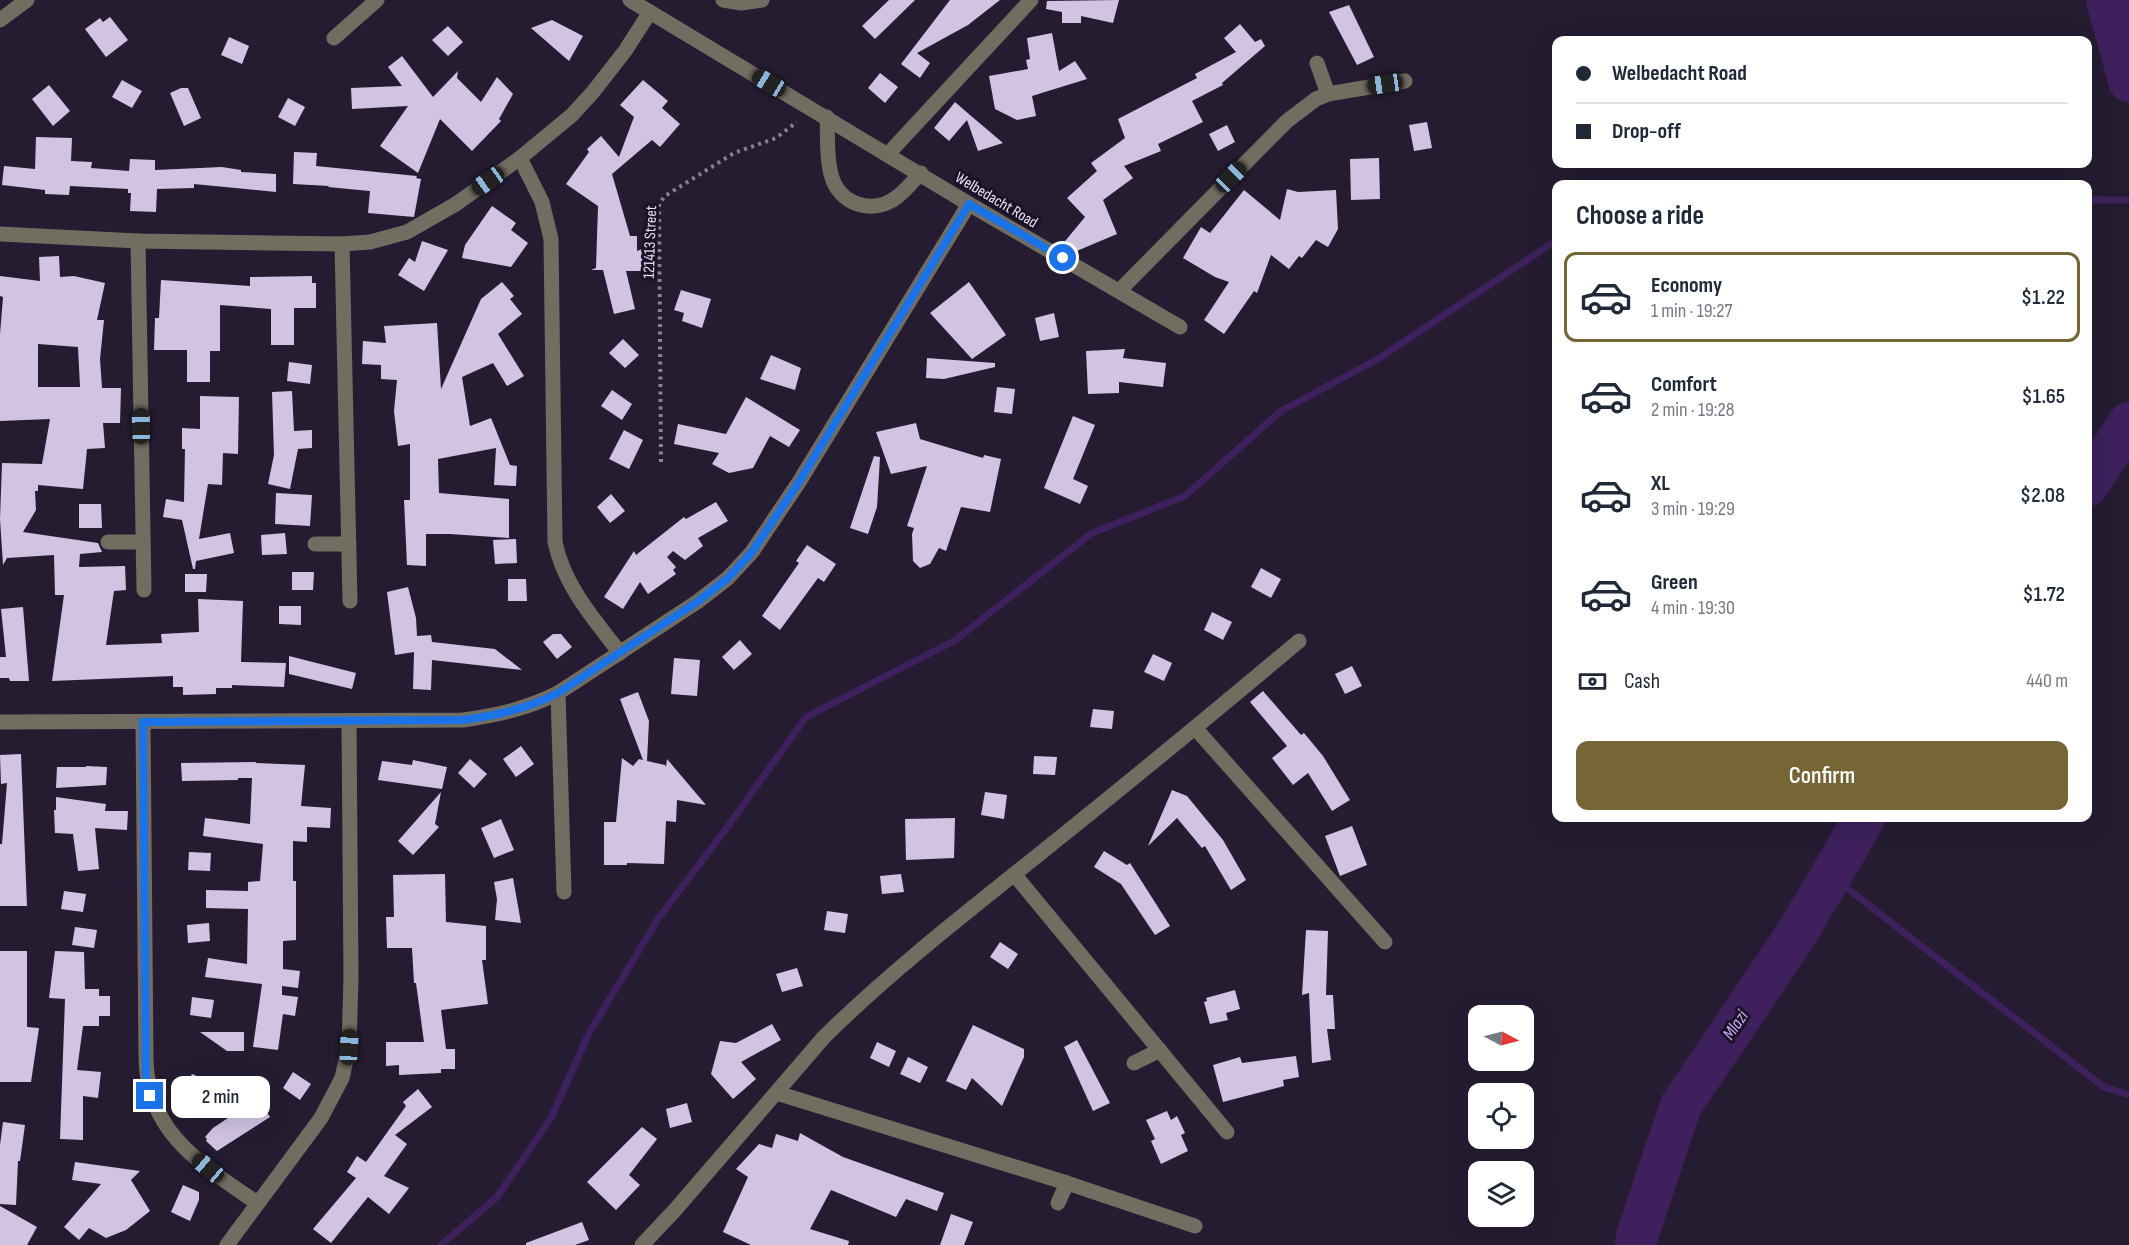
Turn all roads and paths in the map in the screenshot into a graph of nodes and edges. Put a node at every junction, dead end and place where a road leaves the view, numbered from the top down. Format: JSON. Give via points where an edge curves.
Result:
{"nodes":[{"id":1,"x":27,"y":0,"type":"edge"},
{"id":2,"x":377,"y":0,"type":"edge"},
{"id":3,"x":630,"y":0,"type":"edge"},
{"id":4,"x":723,"y":0,"type":"edge"},
{"id":5,"x":762,"y":0,"type":"edge"},
{"id":6,"x":1031,"y":0,"type":"edge"},
{"id":7,"x":650,"y":12,"type":"junction"},
{"id":8,"x":0,"y":20,"type":"edge"},
{"id":9,"x":334,"y":38,"type":"dead end"},
{"id":10,"x":1317,"y":63,"type":"dead end"},
{"id":11,"x":1405,"y":81,"type":"dead end"},
{"id":12,"x":1328,"y":94,"type":"junction"},
{"id":13,"x":807,"y":106,"type":"junction"},
{"id":14,"x":827,"y":117,"type":"junction"},
{"id":15,"x":888,"y":154,"type":"junction"},
{"id":16,"x":520,"y":158,"type":"junction"},
{"id":17,"x":921,"y":173,"type":"junction"},
{"id":18,"x":969,"y":204,"type":"junction"},
{"id":19,"x":0,"y":234,"type":"edge"},
{"id":20,"x":138,"y":241,"type":"junction"},
{"id":21,"x":342,"y":244,"type":"junction"},
{"id":22,"x":1120,"y":290,"type":"junction"},
{"id":23,"x":1180,"y":327,"type":"dead end"},
{"id":24,"x":661,"y":462,"type":"dead end"},
{"id":25,"x":108,"y":542,"type":"dead end"},
{"id":26,"x":143,"y":542,"type":"junction"},
{"id":27,"x":315,"y":544,"type":"dead end"},
{"id":28,"x":349,"y":544,"type":"junction"},
{"id":29,"x":144,"y":590,"type":"dead end"},
{"id":30,"x":350,"y":601,"type":"dead end"},
{"id":31,"x":1299,"y":641,"type":"dead end"},
{"id":32,"x":620,"y":653,"type":"junction"},
{"id":33,"x":558,"y":693,"type":"junction"},
{"id":34,"x":143,"y":722,"type":"junction"},
{"id":35,"x":349,"y":722,"type":"junction"},
{"id":36,"x":0,"y":723,"type":"edge"},
{"id":37,"x":1196,"y":729,"type":"junction"},
{"id":38,"x":1014,"y":874,"type":"junction"},
{"id":39,"x":564,"y":892,"type":"dead end"},
{"id":40,"x":1385,"y":942,"type":"dead end"},
{"id":41,"x":1160,"y":1050,"type":"junction"},
{"id":42,"x":1134,"y":1063,"type":"dead end"},
{"id":43,"x":777,"y":1093,"type":"junction"},
{"id":44,"x":1227,"y":1131,"type":"dead end"},
{"id":45,"x":1067,"y":1183,"type":"junction"},
{"id":46,"x":257,"y":1203,"type":"junction"},
{"id":47,"x":1058,"y":1203,"type":"dead end"},
{"id":48,"x":1195,"y":1226,"type":"dead end"},
{"id":49,"x":227,"y":1245,"type":"edge"},
{"id":50,"x":642,"y":1245,"type":"edge"}],
"edges":[{"from":1,"to":8,"type":"street"},
{"from":2,"to":9,"type":"street"},
{"from":3,"to":7,"type":"street","name":"Welbedacht Road"},
{"from":4,"to":5,"type":"street"},
{"from":6,"to":15,"type":"street"},
{"from":7,"to":13,"type":"street","name":"Welbedacht Road"},
{"from":7,"to":16,"type":"street","via":[[593,92]]},
{"from":10,"to":12,"type":"street"},
{"from":11,"to":12,"type":"street"},
{"from":12,"to":22,"type":"street","via":[[1287,120]]},
{"from":13,"to":14,"type":"street","name":"Welbedacht Road"},
{"from":13,"to":24,"type":"path","name":"121413 Street","via":[[795,125],[776,138],[734,153],[665,196],[659,204]]},
{"from":14,"to":15,"type":"street","name":"Welbedacht Road"},
{"from":14,"to":17,"type":"street","via":[[830,172],[843,197],[854,204],[867,207],[896,198]]},
{"from":15,"to":17,"type":"street","name":"Welbedacht Road"},
{"from":16,"to":21,"type":"street","via":[[456,204],[407,232],[370,242]]},
{"from":16,"to":32,"type":"street","via":[[542,202],[551,239],[556,548],[584,607]]},
{"from":17,"to":18,"type":"street","name":"Welbedacht Road"},
{"from":18,"to":22,"type":"street","name":"Welbedacht Road"},
{"from":18,"to":32,"type":"street","via":[[794,491],[752,552],[728,578],[697,602]]},
{"from":19,"to":20,"type":"street"},
{"from":20,"to":21,"type":"street"},
{"from":20,"to":26,"type":"street"},
{"from":21,"to":28,"type":"street"},
{"from":22,"to":23,"type":"street","name":"Welbedacht Road"},
{"from":25,"to":26,"type":"street"},
{"from":26,"to":29,"type":"street"},
{"from":27,"to":28,"type":"street"},
{"from":28,"to":30,"type":"street"},
{"from":31,"to":37,"type":"street"},
{"from":32,"to":33,"type":"street"},
{"from":33,"to":35,"type":"street","via":[[510,712],[463,720]]},
{"from":33,"to":39,"type":"street"},
{"from":34,"to":35,"type":"street"},
{"from":34,"to":36,"type":"street"},
{"from":34,"to":46,"type":"street","via":[[146,1077],[150,1096],[159,1116],[187,1151]]},
{"from":35,"to":46,"type":"street","via":[[351,978],[346,1066],[321,1118]]},
{"from":37,"to":38,"type":"street"},
{"from":37,"to":40,"type":"street"},
{"from":38,"to":41,"type":"street"},
{"from":38,"to":43,"type":"street","via":[[847,1014]]},
{"from":41,"to":42,"type":"street"},
{"from":41,"to":44,"type":"street"},
{"from":43,"to":45,"type":"street"},
{"from":43,"to":50,"type":"street"},
{"from":45,"to":47,"type":"street"},
{"from":45,"to":48,"type":"street"},
{"from":46,"to":49,"type":"street"}]}
